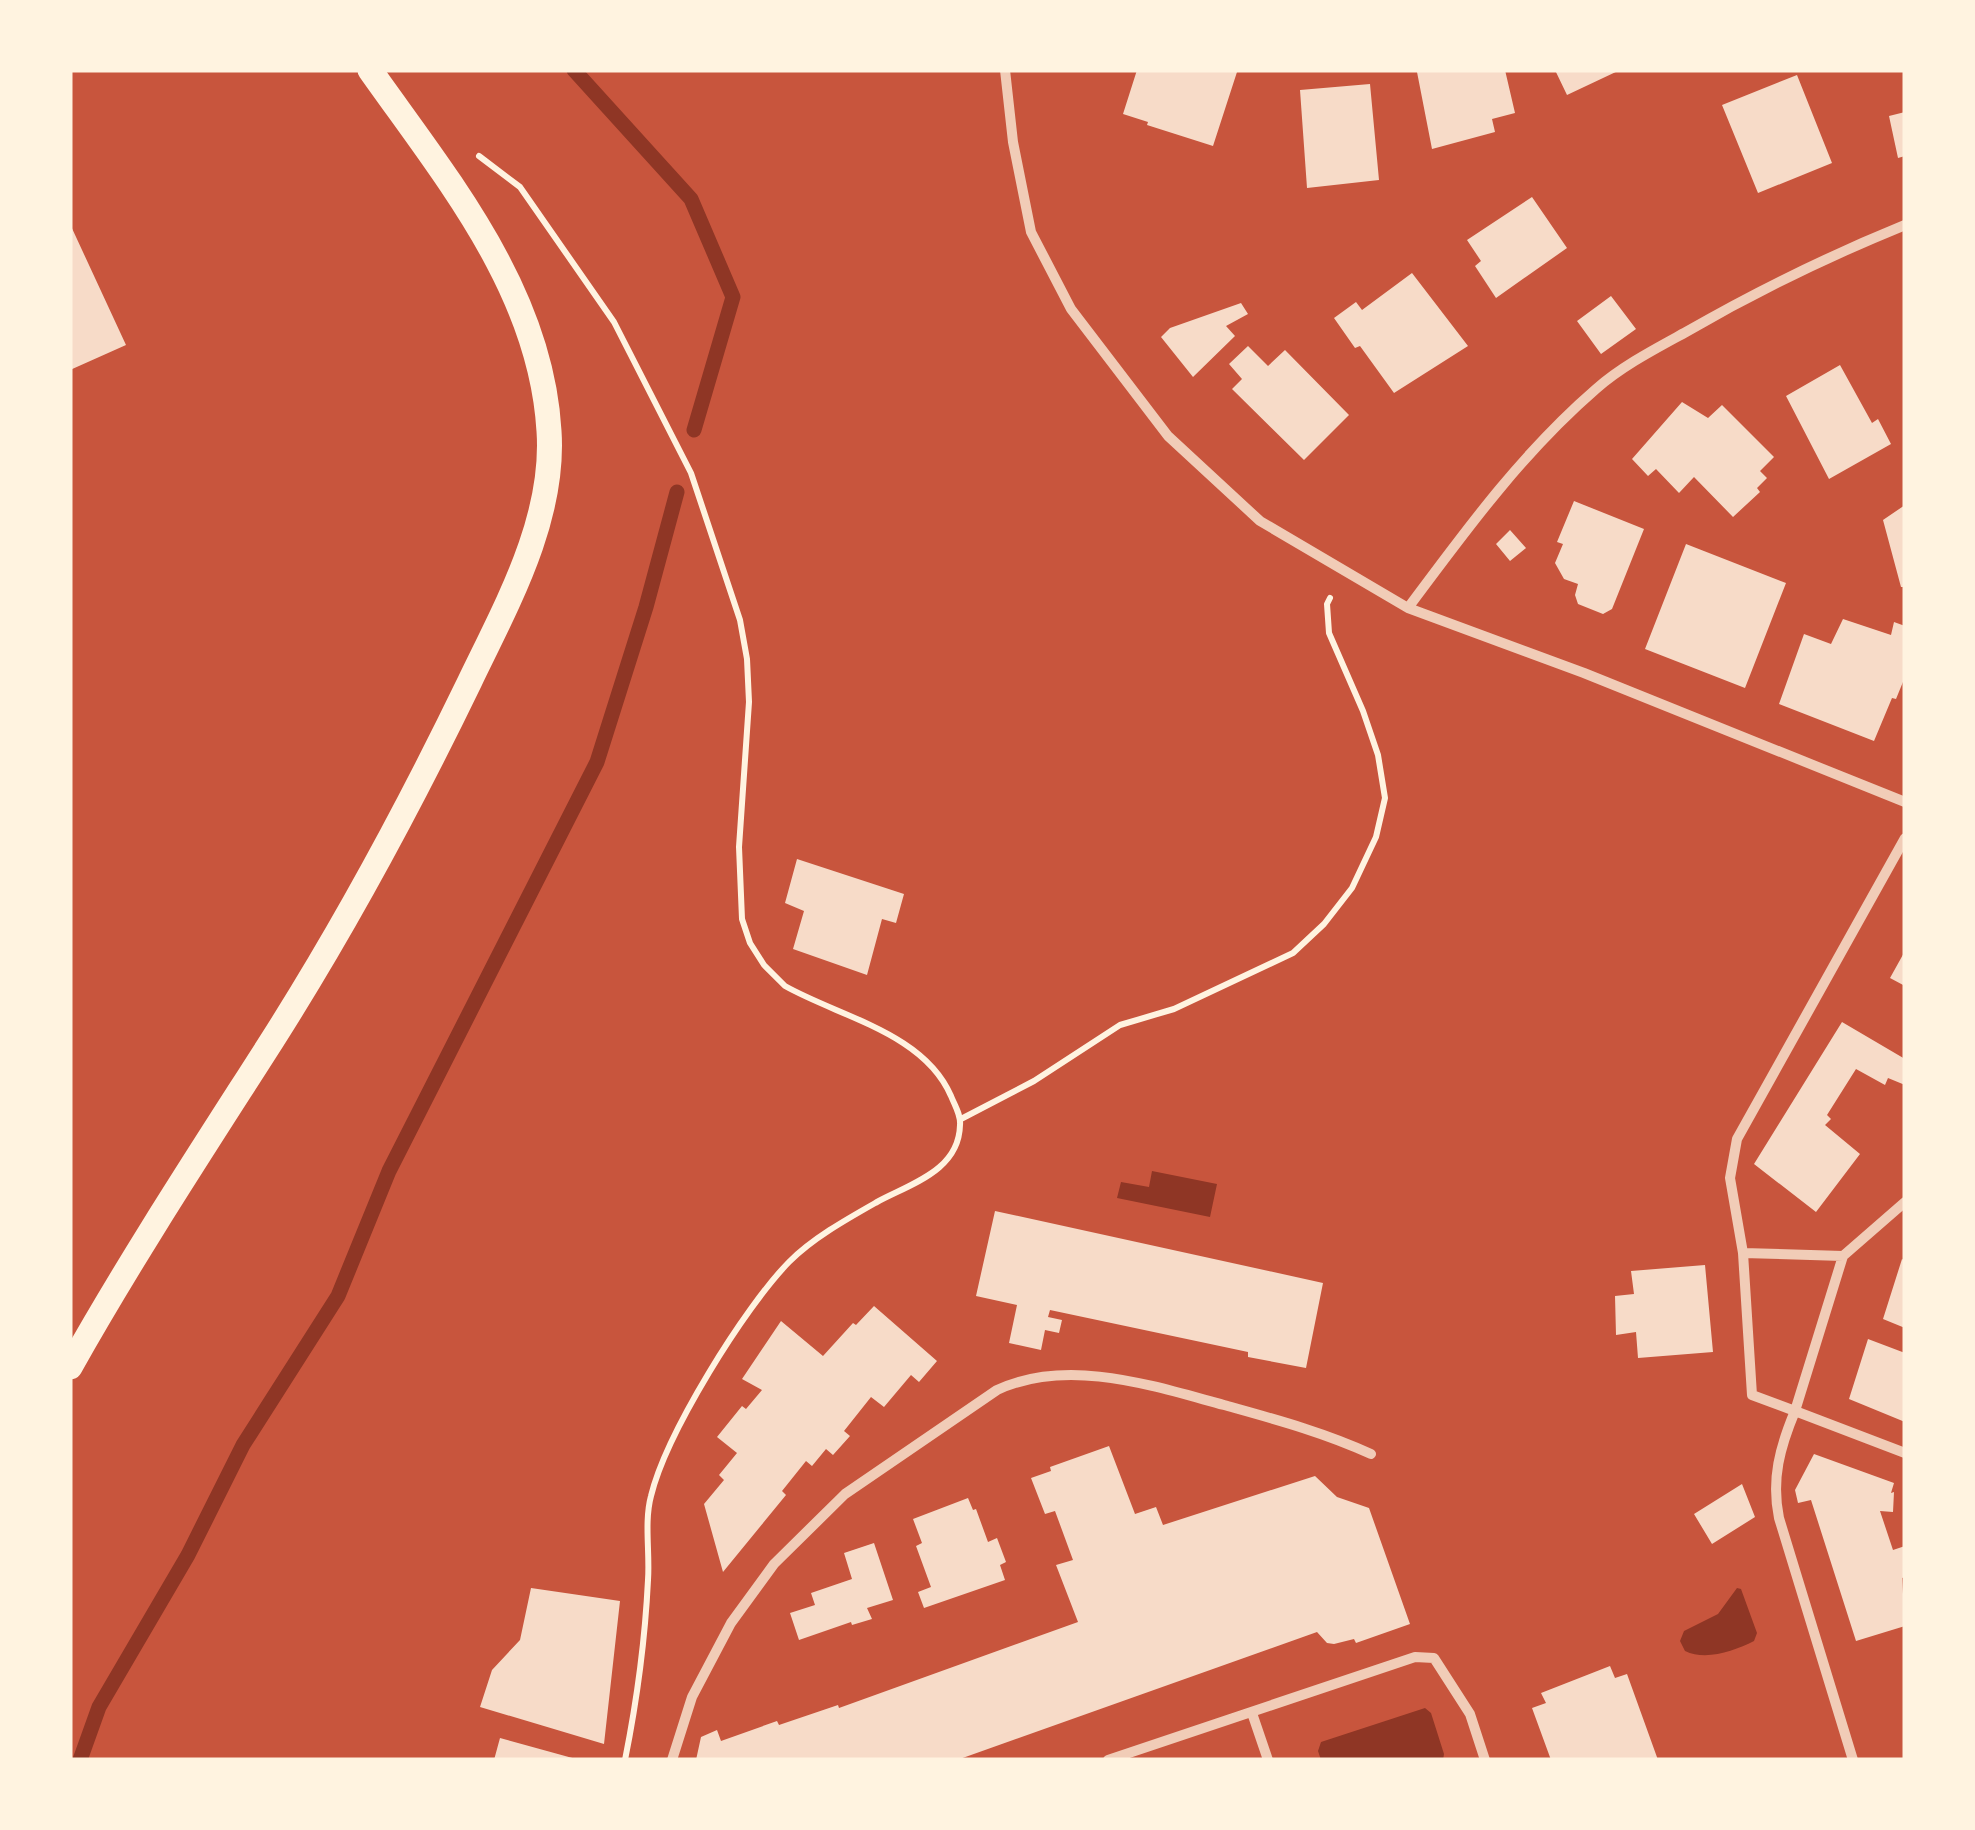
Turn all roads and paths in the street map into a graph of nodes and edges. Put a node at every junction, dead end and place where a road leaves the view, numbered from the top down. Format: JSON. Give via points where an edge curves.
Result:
{"nodes":[{"id":1,"x":370,"y":70,"type":"edge"},
{"id":2,"x":1005,"y":70,"type":"edge"},
{"id":3,"x":476,"y":153,"type":"dead end"},
{"id":4,"x":1905,"y":226,"type":"edge"},
{"id":5,"x":1344,"y":571,"type":"junction"},
{"id":6,"x":1408,"y":608,"type":"junction"},
{"id":7,"x":1905,"y":802,"type":"edge"},
{"id":8,"x":1905,"y":838,"type":"edge"},
{"id":9,"x":961,"y":1119,"type":"junction"},
{"id":10,"x":1905,"y":1202,"type":"edge"},
{"id":11,"x":1743,"y":1252,"type":"junction"},
{"id":12,"x":1843,"y":1256,"type":"junction"},
{"id":13,"x":70,"y":1367,"type":"edge"},
{"id":14,"x":1796,"y":1411,"type":"junction"},
{"id":15,"x":1905,"y":1453,"type":"edge"},
{"id":16,"x":1370,"y":1454,"type":"dead end"},
{"id":17,"x":1252,"y":1713,"type":"junction"},
{"id":18,"x":625,"y":1760,"type":"edge"},
{"id":19,"x":672,"y":1760,"type":"edge"},
{"id":20,"x":1108,"y":1760,"type":"edge"},
{"id":21,"x":1268,"y":1760,"type":"edge"},
{"id":22,"x":1485,"y":1760,"type":"edge"},
{"id":23,"x":1853,"y":1760,"type":"edge"}],
"edges":[{"from":1,"to":13,"type":"main road","via":[[476,220],[530,331],[549,431],[548,476],[531,545],[502,613],[389,840]]},
{"from":2,"to":5,"type":"street","via":[[1032,232],[1071,309],[1168,436],[1260,521]]},
{"from":3,"to":9,"type":"path","via":[[520,187],[614,322],[691,473],[747,659],[738,847],[750,943],[774,978],[913,1048],[947,1086]]},
{"from":4,"to":6,"type":"street","via":[[1751,294],[1599,386],[1494,492]]},
{"from":5,"to":6,"type":"street"},
{"from":5,"to":9,"type":"path","via":[[1327,604],[1329,633],[1378,755],[1385,798],[1352,888],[1293,953],[1174,1009],[1120,1025]]},
{"from":6,"to":7,"type":"street"},
{"from":8,"to":11,"type":"street","via":[[1737,1139],[1730,1178]]},
{"from":9,"to":18,"type":"path","via":[[959,1142],[945,1162],[790,1261],[740,1328],[674,1438],[650,1498],[640,1686]]},
{"from":10,"to":12,"type":"street"},
{"from":11,"to":12,"type":"street"},
{"from":11,"to":14,"type":"street","via":[[1752,1395]]},
{"from":12,"to":14,"type":"street"},
{"from":14,"to":15,"type":"street"},
{"from":14,"to":23,"type":"street","via":[[1780,1446],[1775,1496]]},
{"from":16,"to":19,"type":"street","via":[[1296,1424],[1138,1383],[1066,1376],[1016,1382],[846,1494],[774,1564],[731,1622]]},
{"from":17,"to":20,"type":"street"},
{"from":17,"to":21,"type":"street"},
{"from":17,"to":22,"type":"street","via":[[1416,1657],[1434,1658],[1470,1714]]}]}
